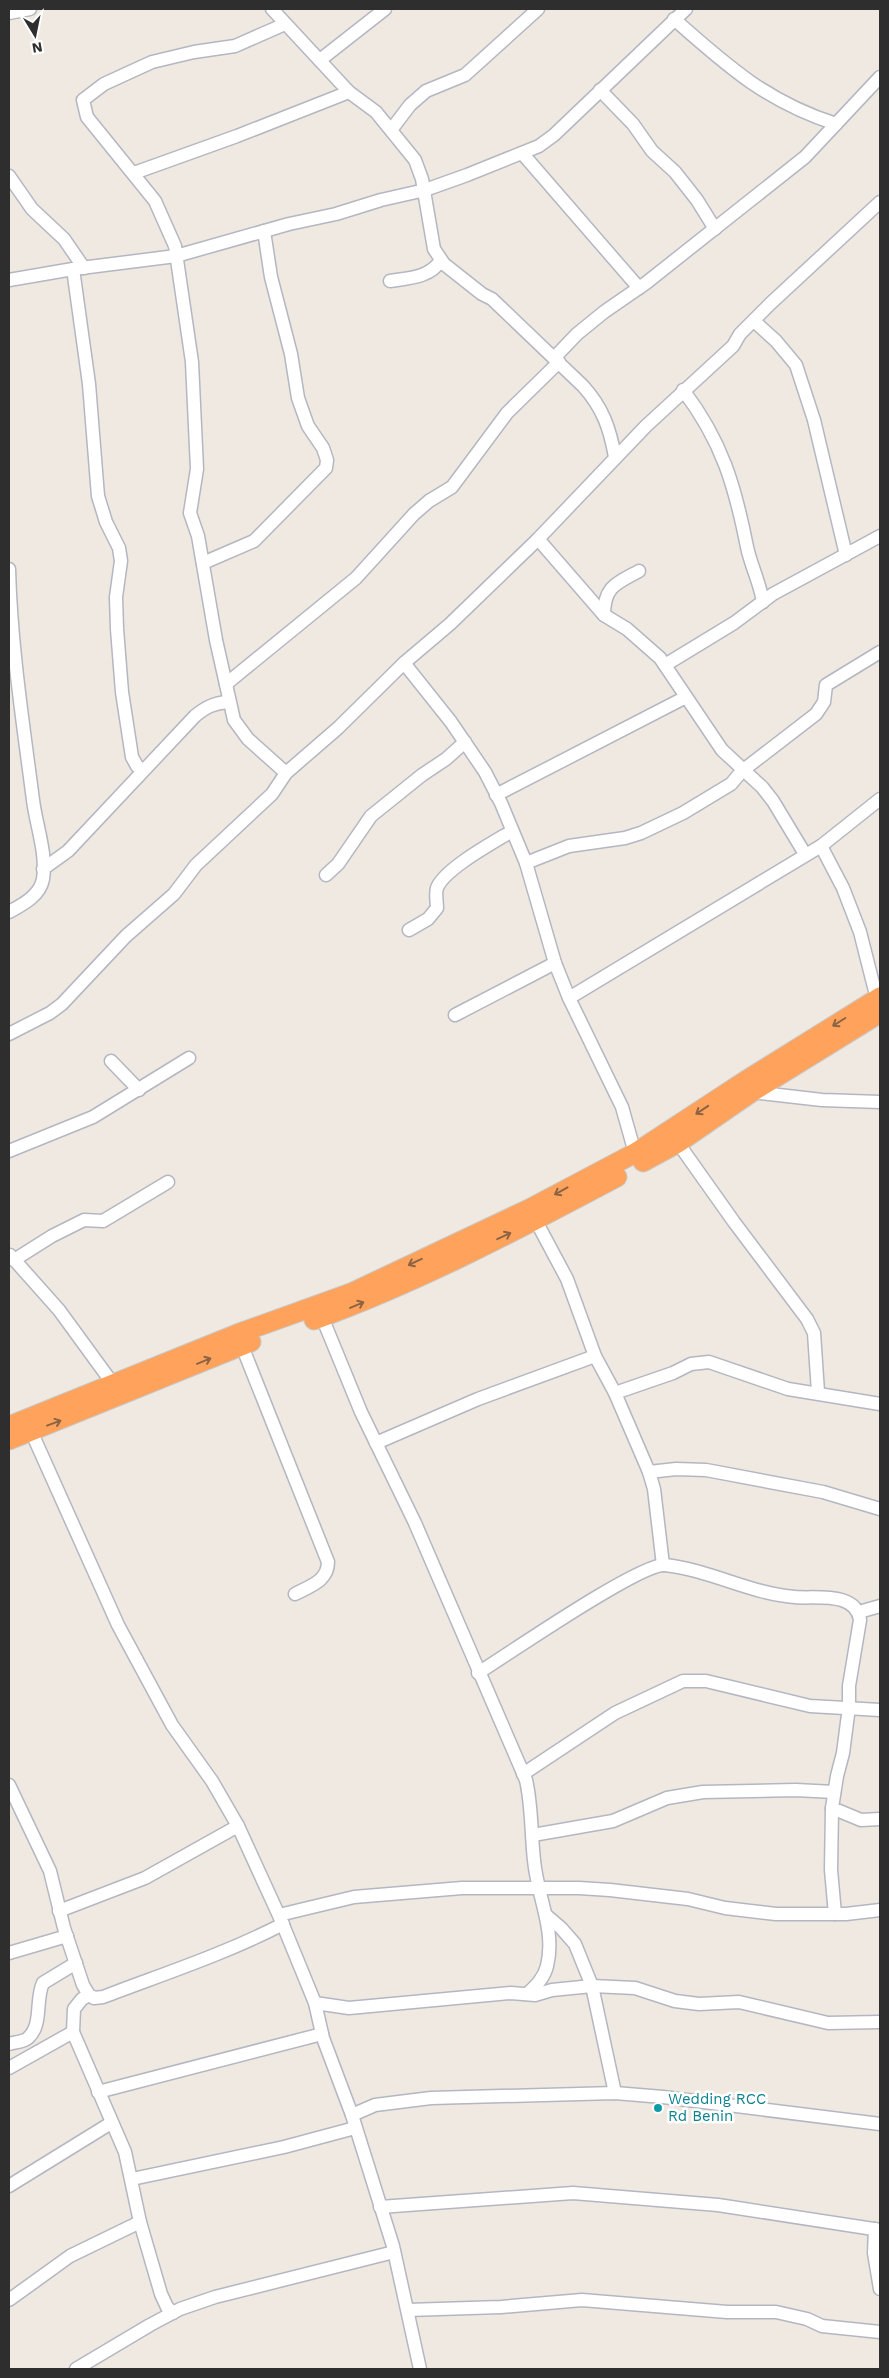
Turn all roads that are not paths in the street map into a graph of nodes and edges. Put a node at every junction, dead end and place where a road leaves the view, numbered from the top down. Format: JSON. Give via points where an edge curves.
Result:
{"nodes":[{"id":1,"x":30,"y":9,"type":"edge"},
{"id":2,"x":272,"y":9,"type":"edge"},
{"id":3,"x":385,"y":9,"type":"edge"},
{"id":4,"x":538,"y":9,"type":"edge"},
{"id":5,"x":686,"y":9,"type":"edge"},
{"id":6,"x":9,"y":13,"type":"edge"},
{"id":7,"x":674,"y":19,"type":"junction"},
{"id":8,"x":285,"y":24,"type":"junction"},
{"id":9,"x":320,"y":60,"type":"junction"},
{"id":10,"x":880,"y":77,"type":"edge"},
{"id":11,"x":600,"y":90,"type":"junction"},
{"id":12,"x":349,"y":92,"type":"junction"},
{"id":13,"x":836,"y":124,"type":"junction"},
{"id":14,"x":391,"y":130,"type":"junction"},
{"id":15,"x":522,"y":153,"type":"junction"},
{"id":16,"x":134,"y":173,"type":"junction"},
{"id":17,"x":9,"y":176,"type":"edge"},
{"id":18,"x":425,"y":190,"type":"junction"},
{"id":19,"x":880,"y":202,"type":"edge"},
{"id":20,"x":715,"y":229,"type":"junction"},
{"id":21,"x":264,"y":231,"type":"junction"},
{"id":22,"x":176,"y":256,"type":"junction"},
{"id":23,"x":441,"y":260,"type":"junction"},
{"id":24,"x":78,"y":268,"type":"junction"},
{"id":25,"x":9,"y":280,"type":"edge"},
{"id":26,"x":390,"y":281,"type":"dead end"},
{"id":27,"x":639,"y":288,"type":"junction"},
{"id":28,"x":754,"y":321,"type":"junction"},
{"id":29,"x":557,"y":360,"type":"junction"},
{"id":30,"x":683,"y":390,"type":"junction"},
{"id":31,"x":615,"y":457,"type":"junction"},
{"id":32,"x":880,"y":536,"type":"edge"},
{"id":33,"x":538,"y":539,"type":"junction"},
{"id":34,"x":846,"y":555,"type":"junction"},
{"id":35,"x":203,"y":563,"type":"junction"},
{"id":36,"x":9,"y":569,"type":"edge"},
{"id":37,"x":639,"y":570,"type":"dead end"},
{"id":38,"x":763,"y":602,"type":"junction"},
{"id":39,"x":604,"y":615,"type":"junction"},
{"id":40,"x":880,"y":652,"type":"edge"},
{"id":41,"x":404,"y":663,"type":"junction"},
{"id":42,"x":665,"y":665,"type":"junction"},
{"id":43,"x":226,"y":684,"type":"junction"},
{"id":44,"x":686,"y":697,"type":"junction"},
{"id":45,"x":228,"y":702,"type":"junction"},
{"id":46,"x":465,"y":742,"type":"junction"},
{"id":47,"x":143,"y":770,"type":"junction"},
{"id":48,"x":742,"y":771,"type":"junction"},
{"id":49,"x":286,"y":773,"type":"junction"},
{"id":50,"x":496,"y":795,"type":"junction"},
{"id":51,"x":880,"y":799,"type":"edge"},
{"id":52,"x":512,"y":831,"type":"junction"},
{"id":53,"x":821,"y":846,"type":"junction"},
{"id":54,"x":805,"y":854,"type":"junction"},
{"id":55,"x":526,"y":863,"type":"junction"},
{"id":56,"x":43,"y":869,"type":"junction"},
{"id":57,"x":326,"y":874,"type":"dead end"},
{"id":58,"x":9,"y":912,"type":"edge"},
{"id":59,"x":409,"y":930,"type":"dead end"},
{"id":60,"x":555,"y":963,"type":"junction"},
{"id":61,"x":569,"y":998,"type":"junction"},
{"id":62,"x":879,"y":1003,"type":"edge"},
{"id":63,"x":455,"y":1015,"type":"dead end"},
{"id":64,"x":9,"y":1034,"type":"edge"},
{"id":65,"x":189,"y":1058,"type":"dead end"},
{"id":66,"x":111,"y":1061,"type":"dead end"},
{"id":67,"x":139,"y":1090,"type":"junction"},
{"id":68,"x":752,"y":1092,"type":"junction"},
{"id":69,"x":880,"y":1102,"type":"edge"},
{"id":70,"x":678,"y":1143,"type":"junction"},
{"id":71,"x":9,"y":1151,"type":"edge"},
{"id":72,"x":635,"y":1153,"type":"junction"},
{"id":73,"x":168,"y":1182,"type":"dead end"},
{"id":74,"x":536,"y":1221,"type":"junction"},
{"id":75,"x":11,"y":1257,"type":"edge"},
{"id":76,"x":322,"y":1317,"type":"junction"},
{"id":77,"x":242,"y":1346,"type":"junction"},
{"id":78,"x":595,"y":1356,"type":"junction"},
{"id":79,"x":113,"y":1384,"type":"junction"},
{"id":80,"x":818,"y":1392,"type":"junction"},
{"id":81,"x":615,"y":1393,"type":"junction"},
{"id":82,"x":880,"y":1404,"type":"edge"},
{"id":83,"x":9,"y":1426,"type":"edge"},
{"id":84,"x":31,"y":1431,"type":"junction"},
{"id":85,"x":9,"y":1440,"type":"edge"},
{"id":86,"x":376,"y":1443,"type":"junction"},
{"id":87,"x":649,"y":1472,"type":"junction"},
{"id":88,"x":880,"y":1509,"type":"edge"},
{"id":89,"x":663,"y":1565,"type":"junction"},
{"id":90,"x":295,"y":1594,"type":"dead end"},
{"id":91,"x":880,"y":1606,"type":"edge"},
{"id":92,"x":859,"y":1612,"type":"junction"},
{"id":93,"x":478,"y":1673,"type":"junction"},
{"id":94,"x":849,"y":1707,"type":"junction"},
{"id":95,"x":880,"y":1710,"type":"edge"},
{"id":96,"x":523,"y":1774,"type":"junction"},
{"id":97,"x":9,"y":1786,"type":"edge"},
{"id":98,"x":834,"y":1792,"type":"junction"},
{"id":99,"x":832,"y":1808,"type":"junction"},
{"id":100,"x":880,"y":1819,"type":"edge"},
{"id":101,"x":238,"y":1826,"type":"junction"},
{"id":102,"x":533,"y":1835,"type":"junction"},
{"id":103,"x":538,"y":1887,"type":"junction"},
{"id":104,"x":880,"y":1910,"type":"edge"},
{"id":105,"x":59,"y":1911,"type":"junction"},
{"id":106,"x":835,"y":1914,"type":"junction"},
{"id":107,"x":547,"y":1916,"type":"junction"},
{"id":108,"x":281,"y":1920,"type":"junction"},
{"id":109,"x":67,"y":1936,"type":"junction"},
{"id":110,"x":9,"y":1953,"type":"edge"},
{"id":111,"x":76,"y":1963,"type":"junction"},
{"id":112,"x":592,"y":1986,"type":"junction"},
{"id":113,"x":527,"y":1994,"type":"junction"},
{"id":114,"x":89,"y":1995,"type":"junction"},
{"id":115,"x":314,"y":2003,"type":"junction"},
{"id":116,"x":880,"y":2022,"type":"edge"},
{"id":117,"x":73,"y":2032,"type":"junction"},
{"id":118,"x":322,"y":2034,"type":"junction"},
{"id":119,"x":9,"y":2044,"type":"edge"},
{"id":120,"x":9,"y":2068,"type":"edge"},
{"id":121,"x":98,"y":2092,"type":"junction"},
{"id":122,"x":615,"y":2093,"type":"junction"},
{"id":123,"x":352,"y":2115,"type":"junction"},
{"id":124,"x":112,"y":2123,"type":"junction"},
{"id":125,"x":880,"y":2124,"type":"edge"},
{"id":126,"x":355,"y":2128,"type":"junction"},
{"id":127,"x":132,"y":2179,"type":"junction"},
{"id":128,"x":9,"y":2186,"type":"edge"},
{"id":129,"x":380,"y":2207,"type":"junction"},
{"id":130,"x":140,"y":2222,"type":"junction"},
{"id":131,"x":877,"y":2230,"type":"edge"},
{"id":132,"x":394,"y":2252,"type":"junction"},
{"id":133,"x":880,"y":2289,"type":"edge"},
{"id":134,"x":9,"y":2300,"type":"edge"},
{"id":135,"x":408,"y":2310,"type":"junction"},
{"id":136,"x":173,"y":2313,"type":"junction"},
{"id":137,"x":880,"y":2332,"type":"edge"},
{"id":138,"x":76,"y":2369,"type":"edge"},
{"id":139,"x":420,"y":2369,"type":"edge"}],
"edges":[{"from":1,"to":6,"type":"street"},
{"from":2,"to":8,"type":"street"},
{"from":3,"to":9,"type":"street"},
{"from":4,"to":14,"type":"street","via":[[465,76],[426,91],[410,105]]},
{"from":5,"to":7,"type":"street"},
{"from":7,"to":11,"type":"street"},
{"from":7,"to":13,"type":"street","via":[[721,62],[765,93]]},
{"from":8,"to":9,"type":"street"},
{"from":8,"to":16,"type":"street","via":[[235,46],[152,62],[104,84],[83,100],[87,117]]},
{"from":9,"to":12,"type":"street"},
{"from":10,"to":13,"type":"street"},
{"from":11,"to":15,"type":"street","via":[[554,135]]},
{"from":11,"to":20,"type":"street","via":[[674,172]]},
{"from":12,"to":14,"type":"street","via":[[376,112]]},
{"from":12,"to":16,"type":"street"},
{"from":13,"to":20,"type":"street","via":[[805,157]]},
{"from":14,"to":18,"type":"street","via":[[415,160]]},
{"from":15,"to":18,"type":"street"},
{"from":15,"to":27,"type":"street"},
{"from":16,"to":22,"type":"street","via":[[163,215]]},
{"from":17,"to":24,"type":"street","via":[[32,209],[64,239]]},
{"from":18,"to":21,"type":"street"},
{"from":18,"to":23,"type":"street","via":[[434,249]]},
{"from":19,"to":28,"type":"street"},
{"from":20,"to":27,"type":"street"},
{"from":21,"to":22,"type":"street"},
{"from":21,"to":35,"type":"street","via":[[271,278],[291,354],[298,398],[308,426],[323,448],[326,468],[254,541]]},
{"from":22,"to":24,"type":"street"},
{"from":22,"to":35,"type":"street","via":[[192,376],[196,469],[190,513]]},
{"from":23,"to":26,"type":"street","via":[[426,274]]},
{"from":23,"to":29,"type":"street","via":[[492,299]]},
{"from":24,"to":25,"type":"street"},
{"from":24,"to":47,"type":"street","via":[[98,496],[119,548],[121,562],[116,598],[122,692],[132,757]]},
{"from":27,"to":29,"type":"street","via":[[577,334]]},
{"from":28,"to":30,"type":"street","via":[[733,346]]},
{"from":28,"to":34,"type":"street","via":[[796,365],[814,420]]},
{"from":29,"to":31,"type":"street","via":[[596,400],[607,422]]},
{"from":29,"to":43,"type":"street","via":[[507,413],[452,487],[414,514],[356,578]]},
{"from":30,"to":31,"type":"street"},
{"from":30,"to":38,"type":"street","via":[[700,412],[725,460]]},
{"from":31,"to":33,"type":"street"},
{"from":32,"to":34,"type":"street"},
{"from":33,"to":39,"type":"street"},
{"from":33,"to":41,"type":"street","via":[[450,624]]},
{"from":34,"to":38,"type":"street"},
{"from":35,"to":43,"type":"street"},
{"from":36,"to":56,"type":"street","via":[[10,604]]},
{"from":37,"to":39,"type":"street","via":[[607,593]]},
{"from":38,"to":42,"type":"street"},
{"from":39,"to":42,"type":"street","via":[[627,629]]},
{"from":40,"to":48,"type":"street","via":[[826,685],[824,702],[816,714]]},
{"from":41,"to":46,"type":"street"},
{"from":41,"to":49,"type":"street","via":[[338,728]]},
{"from":42,"to":44,"type":"street"},
{"from":43,"to":45,"type":"street"},
{"from":44,"to":48,"type":"street","via":[[722,750]]},
{"from":44,"to":50,"type":"street"},
{"from":45,"to":47,"type":"street","via":[[205,708]]},
{"from":45,"to":49,"type":"street","via":[[240,731]]},
{"from":46,"to":50,"type":"street"},
{"from":46,"to":57,"type":"street","via":[[371,816],[338,864]]},
{"from":47,"to":56,"type":"street","via":[[68,851]]},
{"from":48,"to":54,"type":"street","via":[[773,801]]},
{"from":48,"to":55,"type":"street","via":[[731,784],[710,798],[656,826],[625,838],[570,846]]},
{"from":49,"to":64,"type":"street","via":[[272,794],[196,865],[174,894],[126,936],[62,1004]]},
{"from":50,"to":52,"type":"street"},
{"from":51,"to":53,"type":"street"},
{"from":52,"to":55,"type":"street"},
{"from":52,"to":59,"type":"street","via":[[443,879],[436,890],[437,908]]},
{"from":53,"to":54,"type":"street"},
{"from":53,"to":62,"type":"street","via":[[843,888],[860,932]]},
{"from":54,"to":61,"type":"street"},
{"from":55,"to":60,"type":"street"},
{"from":56,"to":58,"type":"street","via":[[43,879],[34,894],[26,903]]},
{"from":60,"to":61,"type":"street"},
{"from":60,"to":63,"type":"street"},
{"from":61,"to":72,"type":"street","via":[[622,1107]]},
{"from":62,"to":68,"type":"highway"},
{"from":62,"to":72,"type":"highway","one_way":true,"via":[[745,1081]]},
{"from":65,"to":67,"type":"street"},
{"from":66,"to":67,"type":"street"},
{"from":67,"to":71,"type":"street","via":[[93,1117]]},
{"from":68,"to":69,"type":"street","via":[[822,1100]]},
{"from":68,"to":70,"type":"highway"},
{"from":70,"to":74,"type":"highway"},
{"from":70,"to":80,"type":"street","via":[[808,1319],[814,1333]]},
{"from":72,"to":79,"type":"highway","one_way":true,"via":[[531,1208],[351,1293]]},
{"from":73,"to":75,"type":"street","via":[[103,1221],[84,1220]]},
{"from":76,"to":74,"type":"highway","one_way":true,"via":[[356,1306]]},
{"from":74,"to":78,"type":"street","via":[[567,1279]]},
{"from":75,"to":79,"type":"street","via":[[59,1310]]},
{"from":76,"to":77,"type":"highway"},
{"from":76,"to":86,"type":"street"},
{"from":84,"to":77,"type":"highway","one_way":true},
{"from":77,"to":90,"type":"street","via":[[328,1562],[328,1572],[323,1579]]},
{"from":78,"to":81,"type":"street"},
{"from":78,"to":86,"type":"street","via":[[469,1403]]},
{"from":79,"to":83,"type":"highway"},
{"from":80,"to":81,"type":"street","via":[[773,1385],[705,1362],[691,1364]]},
{"from":80,"to":82,"type":"street"},
{"from":81,"to":87,"type":"street"},
{"from":84,"to":85,"type":"highway"},
{"from":84,"to":101,"type":"street","via":[[118,1625],[172,1725],[212,1780]]},
{"from":86,"to":93,"type":"street","via":[[415,1523]]},
{"from":87,"to":88,"type":"street","via":[[706,1470],[823,1492]]},
{"from":87,"to":89,"type":"street"},
{"from":89,"to":92,"type":"street","via":[[780,1595],[840,1599]]},
{"from":89,"to":93,"type":"street","via":[[604,1593]]},
{"from":91,"to":92,"type":"street"},
{"from":92,"to":94,"type":"street"},
{"from":93,"to":96,"type":"street"},
{"from":94,"to":95,"type":"street"},
{"from":94,"to":96,"type":"street","via":[[810,1706],[706,1681],[683,1681],[615,1713]]},
{"from":94,"to":98,"type":"street"},
{"from":96,"to":102,"type":"street","via":[[529,1794]]},
{"from":97,"to":105,"type":"street","via":[[47,1862]]},
{"from":98,"to":99,"type":"street"},
{"from":98,"to":102,"type":"street","via":[[703,1792],[667,1798],[613,1821]]},
{"from":99,"to":100,"type":"street","via":[[861,1820]]},
{"from":99,"to":106,"type":"street","via":[[831,1870]]},
{"from":101,"to":105,"type":"street","via":[[145,1878]]},
{"from":101,"to":108,"type":"street"},
{"from":102,"to":103,"type":"street"},
{"from":103,"to":106,"type":"street","via":[[688,1899],[725,1908],[776,1914]]},
{"from":103,"to":107,"type":"street"},
{"from":103,"to":108,"type":"street","via":[[462,1888],[354,1897]]},
{"from":104,"to":106,"type":"street"},
{"from":105,"to":109,"type":"street"},
{"from":107,"to":112,"type":"street","via":[[575,1944]]},
{"from":107,"to":113,"type":"street","via":[[547,1966],[543,1977]]},
{"from":108,"to":114,"type":"street","via":[[238,1946],[103,1997]]},
{"from":108,"to":115,"type":"street"},
{"from":109,"to":110,"type":"street"},
{"from":109,"to":111,"type":"street"},
{"from":111,"to":114,"type":"street"},
{"from":111,"to":119,"type":"street","via":[[43,1983],[36,2024],[31,2034],[27,2039]]},
{"from":112,"to":113,"type":"street"},
{"from":112,"to":116,"type":"street","via":[[635,1988],[675,2001],[699,2004],[739,2002],[828,2023]]},
{"from":112,"to":122,"type":"street"},
{"from":113,"to":115,"type":"street","via":[[349,2008]]},
{"from":114,"to":117,"type":"street","via":[[74,2009]]},
{"from":115,"to":118,"type":"street"},
{"from":117,"to":120,"type":"street"},
{"from":117,"to":121,"type":"street"},
{"from":118,"to":121,"type":"street"},
{"from":118,"to":123,"type":"street"},
{"from":121,"to":124,"type":"street"},
{"from":122,"to":123,"type":"street","via":[[431,2098],[375,2105]]},
{"from":122,"to":125,"type":"street"},
{"from":123,"to":126,"type":"street"},
{"from":124,"to":127,"type":"street"},
{"from":124,"to":128,"type":"street"},
{"from":126,"to":127,"type":"street","via":[[284,2147]]},
{"from":126,"to":129,"type":"street"},
{"from":127,"to":130,"type":"street"},
{"from":129,"to":131,"type":"street","via":[[573,2193],[727,2206]]},
{"from":129,"to":132,"type":"street"},
{"from":130,"to":134,"type":"street","via":[[70,2256]]},
{"from":130,"to":136,"type":"street","via":[[161,2294],[166,2307]]},
{"from":131,"to":133,"type":"street","via":[[874,2253]]},
{"from":132,"to":135,"type":"street"},
{"from":132,"to":136,"type":"street","via":[[215,2296]]},
{"from":135,"to":137,"type":"street","via":[[582,2300],[727,2312],[776,2312],[822,2326]]},
{"from":135,"to":139,"type":"street"},
{"from":136,"to":138,"type":"street"}]}
